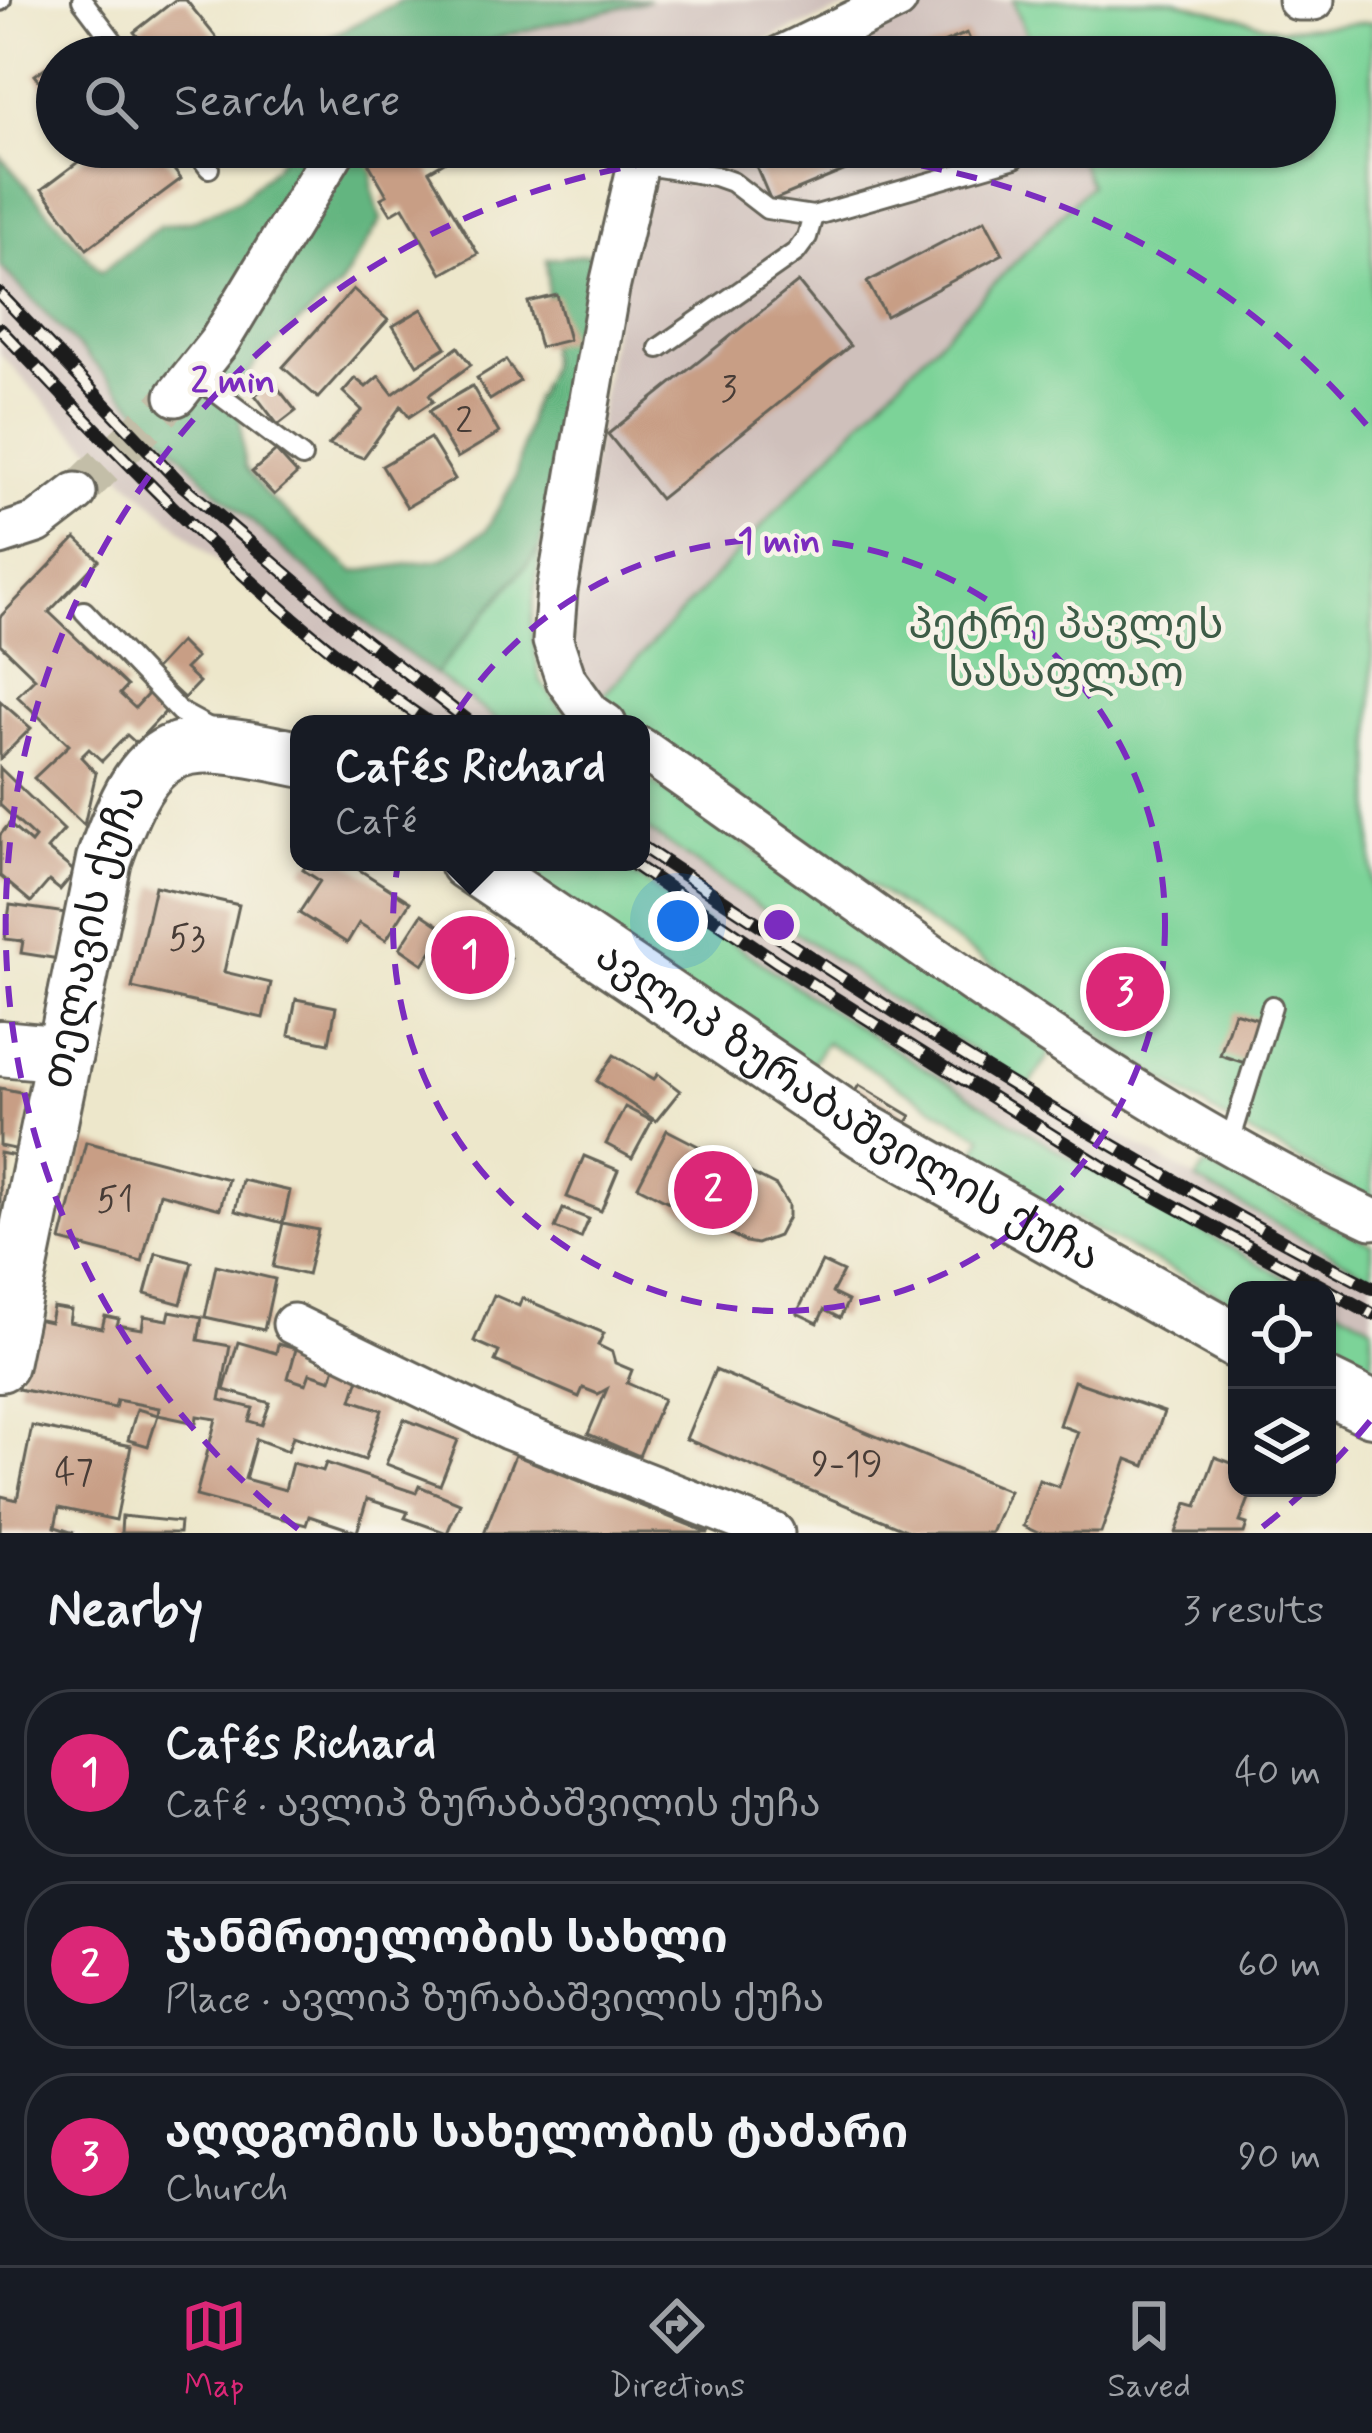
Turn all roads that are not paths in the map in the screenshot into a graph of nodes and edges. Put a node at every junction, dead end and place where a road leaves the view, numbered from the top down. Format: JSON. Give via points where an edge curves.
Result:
{"nodes":[{"id":1,"x":82,"y":0,"type":"edge"},
{"id":2,"x":897,"y":0,"type":"edge"},
{"id":3,"x":1298,"y":0,"type":"edge"},
{"id":4,"x":1314,"y":0,"type":"edge"},
{"id":5,"x":109,"y":36,"type":"edge"},
{"id":6,"x":822,"y":36,"type":"edge"},
{"id":7,"x":324,"y":168,"type":"edge"},
{"id":8,"x":637,"y":168,"type":"edge"},
{"id":9,"x":685,"y":168,"type":"edge"},
{"id":10,"x":981,"y":168,"type":"edge"},
{"id":11,"x":813,"y":216,"type":"junction"},
{"id":12,"x":658,"y":347,"type":"dead end"},
{"id":13,"x":185,"y":386,"type":"joint"},
{"id":14,"x":302,"y":457,"type":"dead end"},
{"id":15,"x":76,"y":494,"type":"tunnel mouth"},
{"id":16,"x":0,"y":535,"type":"edge"},
{"id":17,"x":84,"y":611,"type":"dead end"},
{"id":18,"x":593,"y":715,"type":"edge"},
{"id":19,"x":245,"y":748,"type":"junction"},
{"id":20,"x":650,"y":754,"type":"edge"},
{"id":21,"x":290,"y":757,"type":"edge"},
{"id":22,"x":480,"y":871,"type":"edge"},
{"id":23,"x":1272,"y":1006,"type":"dead end"},
{"id":24,"x":0,"y":1048,"type":"edge"},
{"id":25,"x":65,"y":1054,"type":"junction"},
{"id":26,"x":1228,"y":1147,"type":"junction"},
{"id":27,"x":1372,"y":1219,"type":"edge"},
{"id":28,"x":293,"y":1324,"type":"dead end"},
{"id":29,"x":1228,"y":1336,"type":"edge"},
{"id":30,"x":0,"y":1364,"type":"edge"},
{"id":31,"x":1331,"y":1389,"type":"edge"},
{"id":32,"x":1372,"y":1409,"type":"edge"},
{"id":33,"x":774,"y":1533,"type":"edge"}],
"edges":[{"from":1,"to":5,"type":"lane"},
{"from":2,"to":6,"type":"street"},
{"from":3,"to":4,"type":"street"},
{"from":7,"to":13,"type":"street"},
{"from":8,"to":18,"type":"street","via":[[609,289],[554,624],[566,680]]},
{"from":9,"to":11,"type":"lane","via":[[732,182],[767,209]]},
{"from":10,"to":11,"type":"lane"},
{"from":11,"to":12,"type":"lane","via":[[796,251]]},
{"from":13,"to":14,"type":"lane"},
{"from":15,"to":16,"type":"street","via":[[37,523]]},
{"from":17,"to":19,"type":"lane","via":[[180,712]]},
{"from":19,"to":21,"type":"street"},
{"from":19,"to":25,"type":"street","name":"თელავის ქუჩა","via":[[187,746],[157,759],[126,800],[104,860]]},
{"from":20,"to":26,"type":"street"},
{"from":22,"to":29,"type":"street","name":"ავლიპ ზურაბაშვილის ქუჩა","via":[[864,1132]]},
{"from":23,"to":26,"type":"lane"},
{"from":24,"to":25,"type":"street"},
{"from":25,"to":30,"type":"street","name":"თელავის ქუჩა"},
{"from":26,"to":27,"type":"street"},
{"from":28,"to":33,"type":"street","via":[[508,1429]]},
{"from":31,"to":32,"type":"street"}]}
